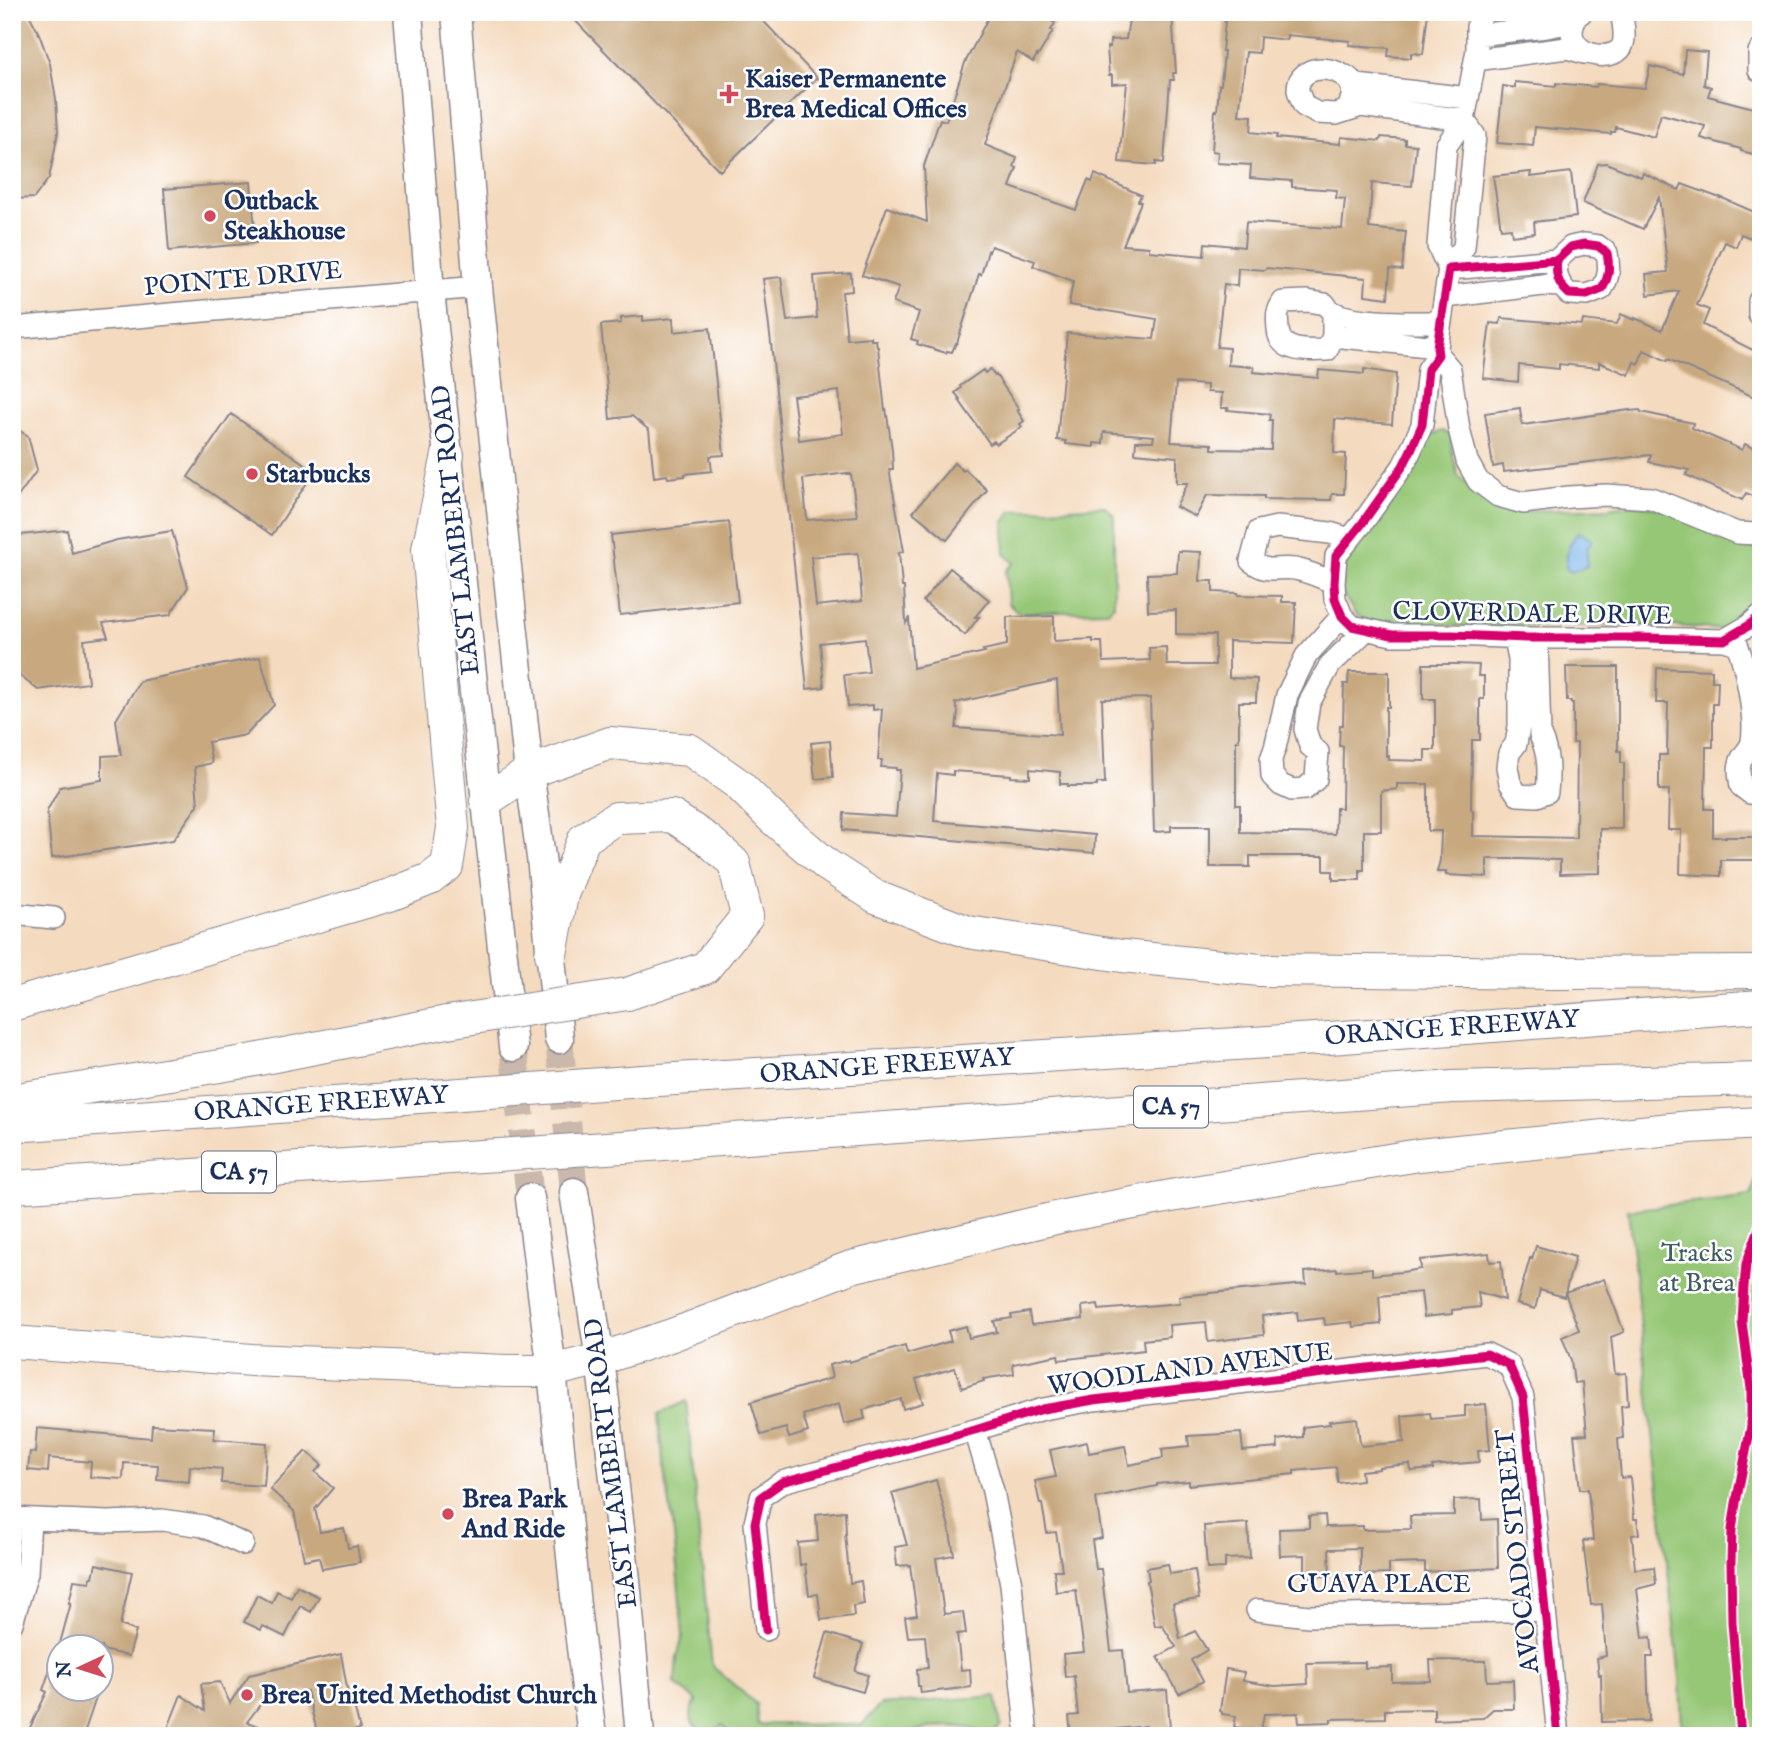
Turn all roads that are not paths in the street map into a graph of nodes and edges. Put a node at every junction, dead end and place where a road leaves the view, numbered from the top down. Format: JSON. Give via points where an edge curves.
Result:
{"nodes":[{"id":1,"x":408,"y":12,"type":"edge"},
{"id":2,"x":456,"y":12,"type":"edge"},
{"id":3,"x":1617,"y":12,"type":"edge"},
{"id":4,"x":1580,"y":14,"type":"edge"},
{"id":5,"x":1476,"y":21,"type":"edge"},
{"id":6,"x":1761,"y":50,"type":"edge"},
{"id":7,"x":1584,"y":53,"type":"junction"},
{"id":8,"x":1475,"y":60,"type":"junction"},
{"id":9,"x":1761,"y":71,"type":"edge"},
{"id":10,"x":1346,"y":76,"type":"junction"},
{"id":11,"x":1468,"y":98,"type":"junction"},
{"id":12,"x":1348,"y":110,"type":"junction"},
{"id":13,"x":1464,"y":120,"type":"junction"},
{"id":14,"x":1557,"y":260,"type":"junction"},
{"id":15,"x":1449,"y":269,"type":"junction"},
{"id":16,"x":1560,"y":286,"type":"junction"},
{"id":17,"x":478,"y":288,"type":"junction"},
{"id":18,"x":430,"y":292,"type":"junction"},
{"id":19,"x":1445,"y":297,"type":"junction"},
{"id":20,"x":1761,"y":298,"type":"edge"},
{"id":21,"x":1333,"y":312,"type":"junction"},
{"id":22,"x":1761,"y":317,"type":"edge"},
{"id":23,"x":1441,"y":322,"type":"junction"},
{"id":24,"x":12,"y":328,"type":"edge"},
{"id":25,"x":1334,"y":336,"type":"junction"},
{"id":26,"x":1438,"y":351,"type":"junction"},
{"id":27,"x":1422,"y":425,"type":"junction"},
{"id":28,"x":1459,"y":429,"type":"junction"},
{"id":29,"x":448,"y":455,"type":"junction"},
{"id":30,"x":1759,"y":535,"type":"edge"},
{"id":31,"x":1350,"y":539,"type":"junction"},
{"id":32,"x":1334,"y":583,"type":"junction"},
{"id":33,"x":1761,"y":615,"type":"edge"},
{"id":34,"x":1342,"y":616,"type":"junction"},
{"id":35,"x":1761,"y":625,"type":"edge"},
{"id":36,"x":1366,"y":630,"type":"junction"},
{"id":37,"x":1515,"y":638,"type":"junction"},
{"id":38,"x":1537,"y":638,"type":"junction"},
{"id":39,"x":1724,"y":640,"type":"junction"},
{"id":40,"x":1761,"y":642,"type":"edge"},
{"id":41,"x":1516,"y":744,"type":"junction"},
{"id":42,"x":1310,"y":746,"type":"junction"},
{"id":43,"x":1546,"y":747,"type":"junction"},
{"id":44,"x":1275,"y":748,"type":"junction"},
{"id":45,"x":1754,"y":751,"type":"edge"},
{"id":46,"x":529,"y":772,"type":"junction"},
{"id":47,"x":1761,"y":794,"type":"edge"},
{"id":48,"x":486,"y":801,"type":"junction"},
{"id":49,"x":12,"y":914,"type":"edge"},
{"id":50,"x":54,"y":918,"type":"dead end"},
{"id":51,"x":551,"y":954,"type":"junction"},
{"id":52,"x":1757,"y":972,"type":"edge"},
{"id":53,"x":12,"y":1005,"type":"edge"},
{"id":54,"x":1751,"y":1006,"type":"edge"},
{"id":55,"x":559,"y":1039,"type":"tunnel mouth"},
{"id":56,"x":513,"y":1047,"type":"tunnel mouth"},
{"id":57,"x":1761,"y":1079,"type":"edge"},
{"id":58,"x":12,"y":1100,"type":"edge"},
{"id":59,"x":1761,"y":1123,"type":"edge"},
{"id":60,"x":12,"y":1126,"type":"edge"},
{"id":61,"x":12,"y":1187,"type":"edge"},
{"id":62,"x":574,"y":1192,"type":"tunnel mouth"},
{"id":63,"x":530,"y":1198,"type":"tunnel mouth"},
{"id":64,"x":12,"y":1342,"type":"edge"},
{"id":65,"x":600,"y":1359,"type":"junction"},
{"id":66,"x":1509,"y":1365,"type":"joint"},
{"id":67,"x":552,"y":1371,"type":"junction"},
{"id":68,"x":975,"y":1430,"type":"junction"},
{"id":69,"x":21,"y":1518,"type":"edge"},
{"id":70,"x":243,"y":1544,"type":"dead end"},
{"id":71,"x":1257,"y":1610,"type":"dead end"},
{"id":72,"x":1544,"y":1610,"type":"junction"},
{"id":73,"x":12,"y":1623,"type":"edge"},
{"id":74,"x":766,"y":1630,"type":"dead end"},
{"id":75,"x":592,"y":1736,"type":"edge"},
{"id":76,"x":640,"y":1736,"type":"edge"},
{"id":77,"x":1027,"y":1736,"type":"edge"},
{"id":78,"x":1558,"y":1736,"type":"edge"}],
"edges":[{"from":1,"to":18,"type":"main road","name":"EAST LAMBERT ROAD"},
{"from":2,"to":17,"type":"main road","name":"EAST LAMBERT ROAD"},
{"from":3,"to":7,"type":"street","via":[[1622,16],[1623,47],[1609,54]]},
{"from":4,"to":5,"type":"street","via":[[1567,23],[1547,27]]},
{"from":4,"to":7,"type":"street","via":[[1572,31]]},
{"from":5,"to":8,"type":"street"},
{"from":6,"to":9,"type":"street"},
{"from":7,"to":8,"type":"street","via":[[1567,48]]},
{"from":8,"to":11,"type":"street"},
{"from":10,"to":11,"type":"street","via":[[1357,85]]},
{"from":10,"to":12,"type":"street","via":[[1352,88]]},
{"from":10,"to":12,"type":"street","via":[[1332,69],[1310,70],[1301,78],[1298,90],[1304,106],[1317,113]]},
{"from":11,"to":13,"type":"street"},
{"from":12,"to":13,"type":"street","via":[[1361,106]]},
{"from":13,"to":15,"type":"street","via":[[1446,146],[1438,246]]},
{"from":14,"to":15,"type":"street"},
{"from":14,"to":16,"type":"street"},
{"from":14,"to":16,"type":"street","via":[[1571,247],[1584,244],[1607,253],[1609,266],[1602,289],[1587,295],[1569,294]]},
{"from":15,"to":19,"type":"street"},
{"from":16,"to":19,"type":"street"},
{"from":17,"to":18,"type":"street","name":"POINTE DRIVE"},
{"from":17,"to":46,"type":"main road","name":"EAST LAMBERT ROAD"},
{"from":18,"to":24,"type":"street","name":"POINTE DRIVE"},
{"from":18,"to":29,"type":"main road","name":"EAST LAMBERT ROAD"},
{"from":19,"to":23,"type":"street"},
{"from":20,"to":22,"type":"street"},
{"from":21,"to":23,"type":"street","via":[[1363,319]]},
{"from":21,"to":25,"type":"street"},
{"from":21,"to":25,"type":"street","via":[[1325,304],[1307,300],[1283,302],[1277,312],[1278,337],[1285,345],[1304,351],[1327,350]]},
{"from":23,"to":26,"type":"street"},
{"from":25,"to":26,"type":"street"},
{"from":26,"to":27,"type":"street","via":[[1428,369]]},
{"from":26,"to":28,"type":"street","via":[[1450,369]]},
{"from":27,"to":28,"type":"street","via":[[1448,421]]},
{"from":27,"to":31,"type":"street","via":[[1403,466]]},
{"from":28,"to":30,"type":"street","via":[[1478,481],[1498,496],[1523,503],[1606,495],[1651,498],[1737,533]]},
{"from":29,"to":48,"type":"main road","name":"EAST LAMBERT ROAD"},
{"from":29,"to":53,"type":"highway","via":[[428,549],[453,828],[447,866],[430,879],[390,895]]},
{"from":31,"to":32,"type":"street","via":[[1336,556]]},
{"from":31,"to":32,"type":"street","via":[[1277,527],[1259,531],[1251,561],[1263,569],[1293,569]]},
{"from":32,"to":34,"type":"street"},
{"from":33,"to":39,"type":"street"},
{"from":34,"to":36,"type":"street","name":"CLOVERDALE DRIVE","via":[[1352,626]]},
{"from":34,"to":44,"type":"street","via":[[1306,656],[1287,695]]},
{"from":35,"to":40,"type":"street"},
{"from":36,"to":37,"type":"street","name":"CLOVERDALE DRIVE","via":[[1392,635]]},
{"from":36,"to":42,"type":"street","via":[[1330,664],[1309,703],[1305,729]]},
{"from":37,"to":38,"type":"street","name":"CLOVERDALE DRIVE"},
{"from":37,"to":41,"type":"street","via":[[1519,659]]},
{"from":38,"to":39,"type":"street","name":"CLOVERDALE DRIVE"},
{"from":38,"to":43,"type":"street","via":[[1540,735]]},
{"from":39,"to":45,"type":"street","via":[[1737,644],[1744,663]]},
{"from":41,"to":43,"type":"street","via":[[1536,741]]},
{"from":41,"to":43,"type":"street","via":[[1507,767],[1518,795],[1547,792]]},
{"from":42,"to":44,"type":"street"},
{"from":42,"to":44,"type":"street","via":[[1318,752],[1316,779],[1305,789],[1292,790],[1272,776]]},
{"from":45,"to":47,"type":"street","via":[[1742,757],[1738,771],[1741,786]]},
{"from":46,"to":48,"type":"highway"},
{"from":46,"to":51,"type":"main road","name":"EAST LAMBERT ROAD"},
{"from":46,"to":52,"type":"highway","via":[[610,743],[690,750],[738,784],[827,866],[876,897],[968,932],[1122,956],[1261,970]]},
{"from":48,"to":56,"type":"main road","name":"EAST LAMBERT ROAD"},
{"from":49,"to":50,"type":"street"},
{"from":51,"to":55,"type":"main road","name":"EAST LAMBERT ROAD"},
{"from":51,"to":58,"type":"highway","bridge":true,"via":[[562,895],[584,839],[616,818],[672,816],[734,863],[747,916],[705,968],[627,994]]},
{"from":54,"to":60,"type":"highway","name":"ORANGE FREEWAY","number":"CA 57","bridge":true},
{"from":57,"to":61,"type":"highway","number":"CA 57","bridge":true,"via":[[1453,1087]]},
{"from":59,"to":65,"type":"highway","via":[[1419,1155],[1064,1216],[851,1267]]},
{"from":62,"to":65,"type":"main road","name":"EAST LAMBERT ROAD"},
{"from":63,"to":67,"type":"main road","name":"EAST LAMBERT ROAD"},
{"from":64,"to":67,"type":"highway","via":[[265,1360]]},
{"from":65,"to":67,"type":"highway"},
{"from":65,"to":76,"type":"main road","name":"EAST LAMBERT ROAD"},
{"from":66,"to":68,"type":"street","name":"WOODLAND AVENUE","via":[[1488,1354],[1094,1399]]},
{"from":66,"to":72,"type":"street","name":"AVOCADO STREET","via":[[1523,1397]]},
{"from":67,"to":75,"type":"main road","name":"EAST LAMBERT ROAD"},
{"from":68,"to":74,"type":"street","name":"WOODLAND AVENUE","via":[[782,1482],[761,1497],[755,1523]]},
{"from":68,"to":77,"type":"street","via":[[993,1491],[1011,1584]]},
{"from":69,"to":70,"type":"street","via":[[162,1520],[203,1526]]},
{"from":69,"to":73,"type":"street","via":[[27,1573]]},
{"from":71,"to":72,"type":"street","name":"GUAVA PLACE","via":[[1309,1616]]},
{"from":72,"to":78,"type":"street","name":"AVOCADO STREET"}]}
